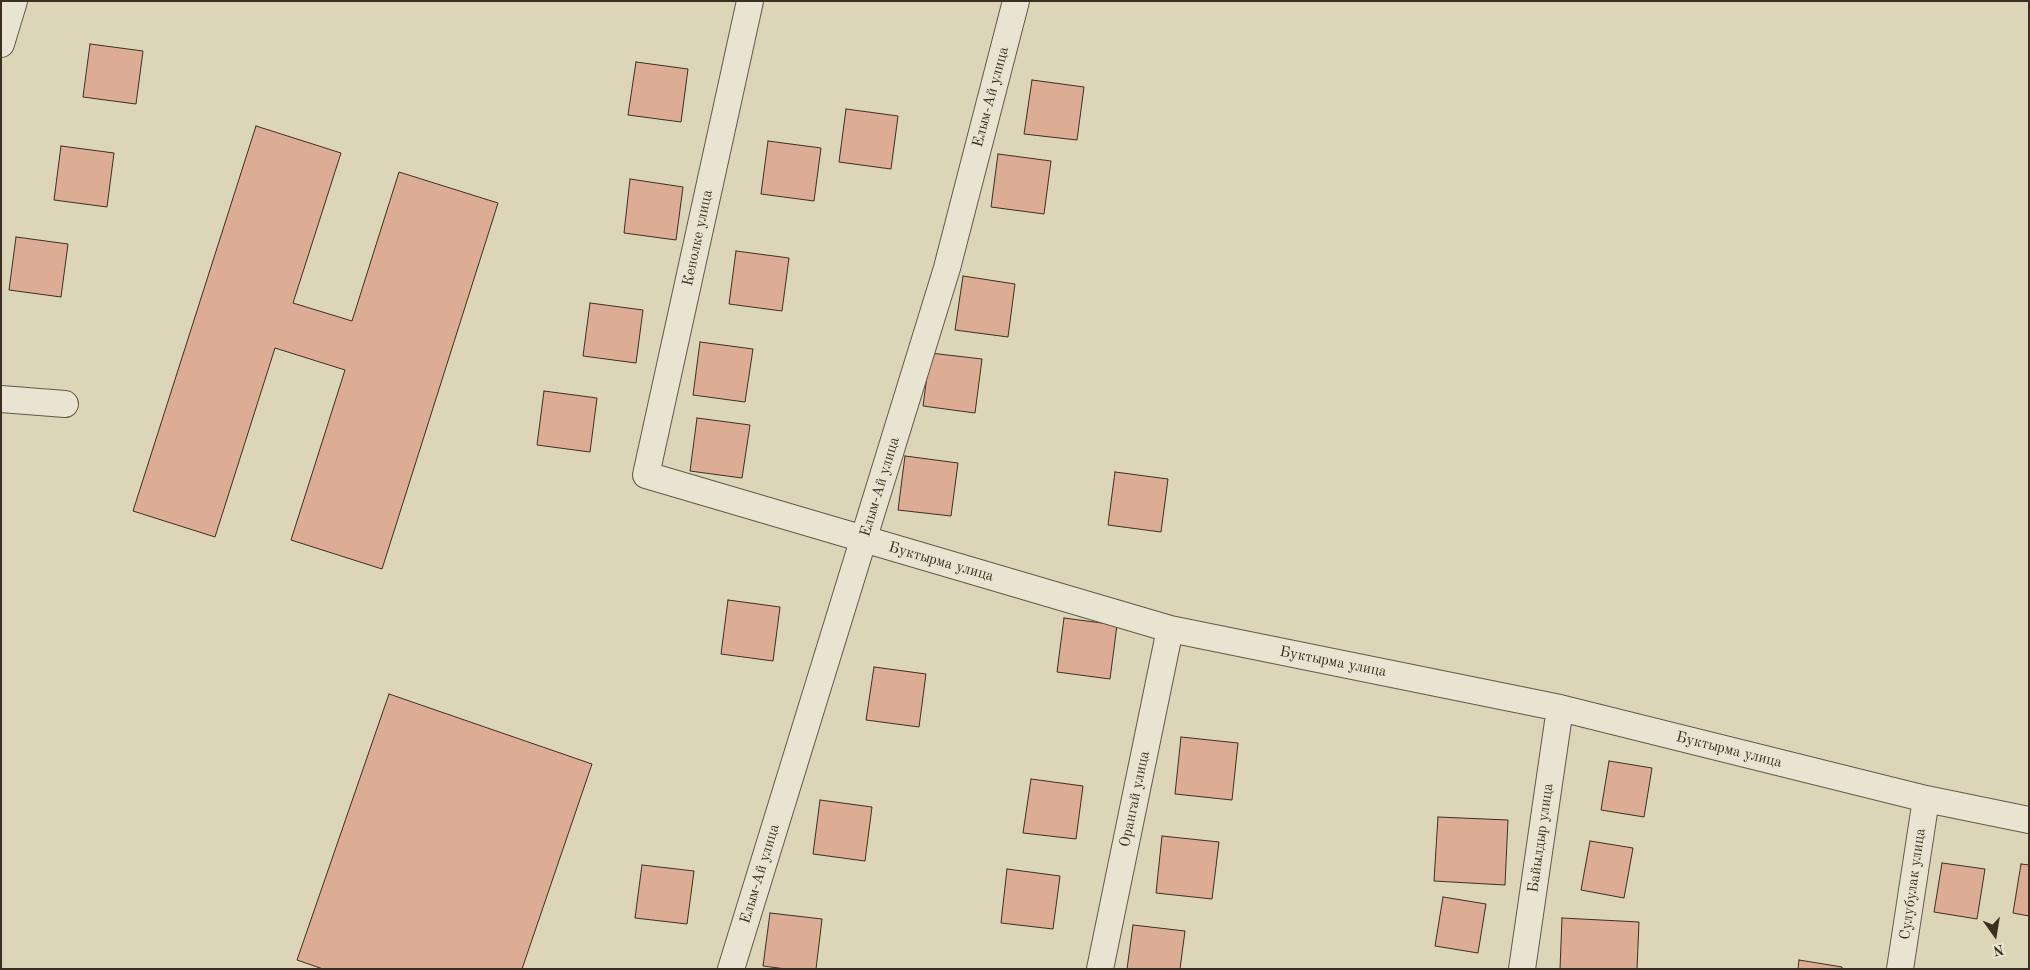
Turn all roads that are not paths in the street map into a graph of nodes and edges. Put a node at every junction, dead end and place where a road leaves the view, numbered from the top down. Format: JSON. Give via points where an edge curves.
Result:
{"nodes":[{"id":1,"x":14,"y":1,"type":"edge"},
{"id":2,"x":750,"y":1,"type":"edge"},
{"id":3,"x":1016,"y":1,"type":"edge"},
{"id":4,"x":1,"y":44,"type":"edge"},
{"id":5,"x":1,"y":399,"type":"edge"},
{"id":6,"x":65,"y":404,"type":"dead end"},
{"id":7,"x":646,"y":475,"type":"joint"},
{"id":8,"x":864,"y":539,"type":"junction"},
{"id":9,"x":1170,"y":629,"type":"junction"},
{"id":10,"x":1560,"y":708,"type":"junction"},
{"id":11,"x":1926,"y":799,"type":"junction"},
{"id":12,"x":2029,"y":820,"type":"edge"},
{"id":13,"x":731,"y":969,"type":"edge"},
{"id":14,"x":1100,"y":969,"type":"edge"},
{"id":15,"x":1522,"y":969,"type":"edge"},
{"id":16,"x":1900,"y":969,"type":"edge"}],
"edges":[{"from":1,"to":4,"type":"street"},
{"from":2,"to":7,"type":"street","name":"Кенолке улица"},
{"from":3,"to":8,"type":"street","name":"Елым-Ай улица","via":[[947,268]]},
{"from":5,"to":6,"type":"street"},
{"from":7,"to":8,"type":"street","name":"Буктырма улица"},
{"from":8,"to":9,"type":"street","name":"Буктырма улица"},
{"from":8,"to":13,"type":"street","name":"Елым-Ай улица"},
{"from":9,"to":10,"type":"street","name":"Буктырма улица"},
{"from":9,"to":14,"type":"street","name":"Орангай улица"},
{"from":10,"to":11,"type":"street","name":"Буктырма улица"},
{"from":10,"to":15,"type":"street","name":"Байылдыр улица"},
{"from":11,"to":12,"type":"street","name":"Буктырма улица"},
{"from":11,"to":16,"type":"street","name":"Сулубулак улица"}]}
